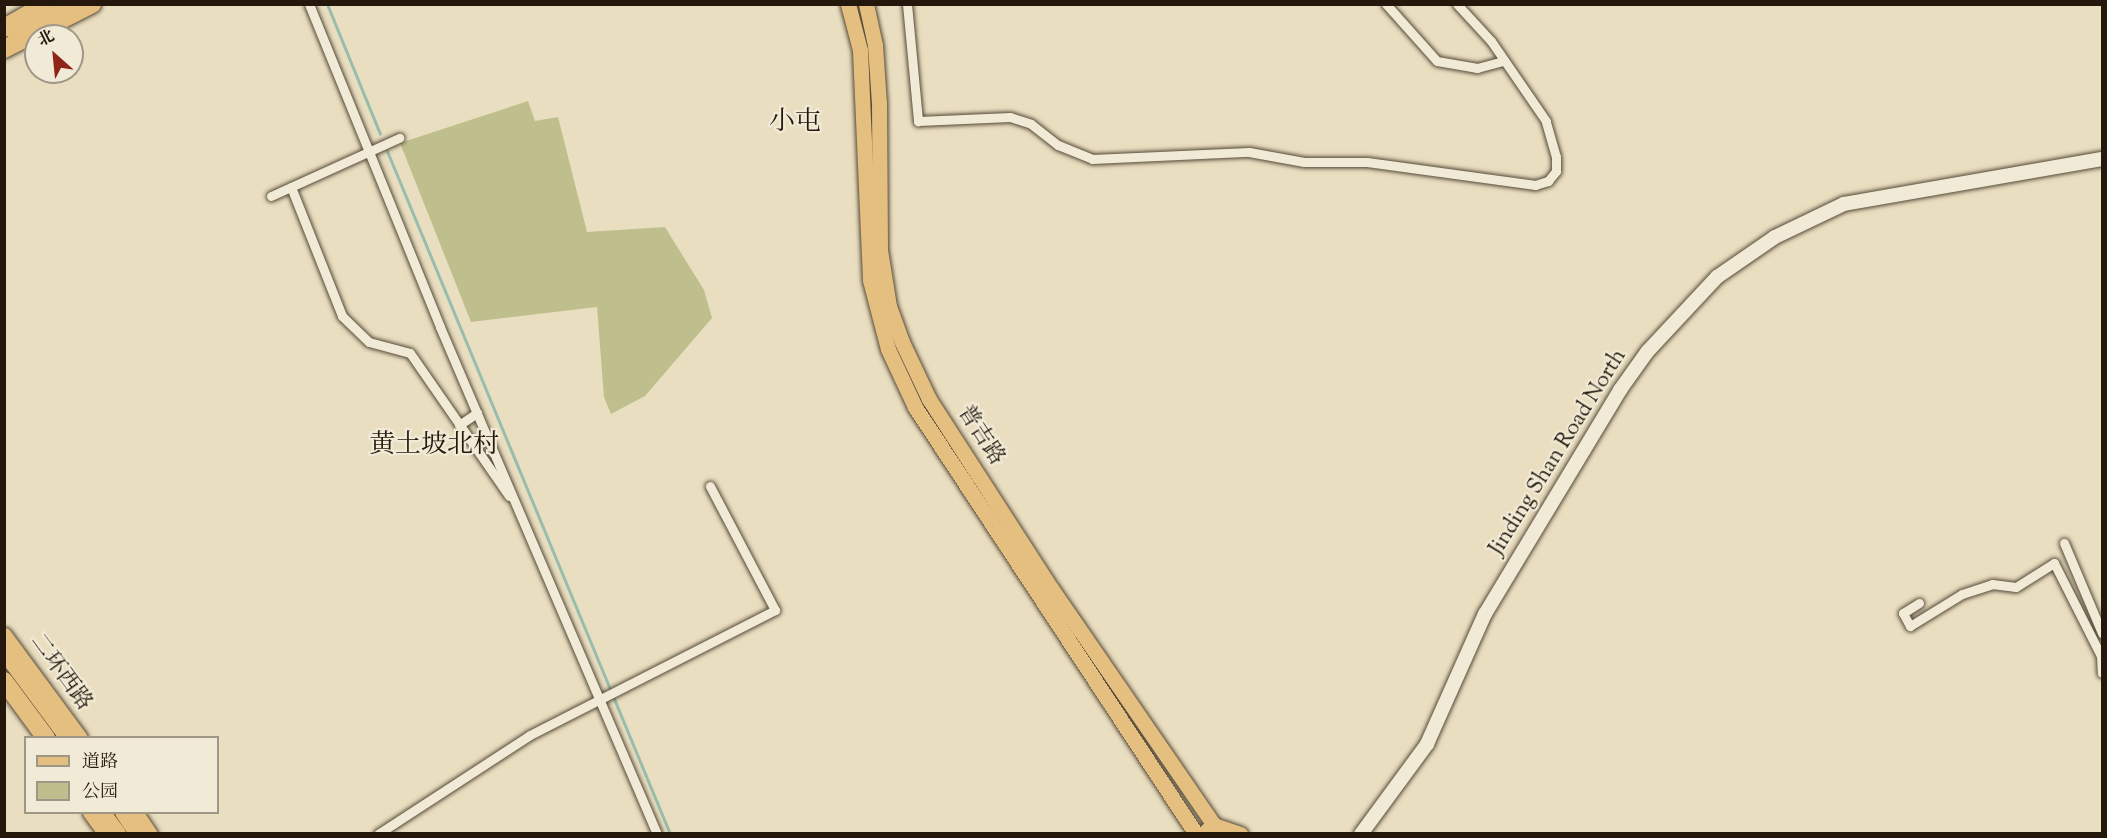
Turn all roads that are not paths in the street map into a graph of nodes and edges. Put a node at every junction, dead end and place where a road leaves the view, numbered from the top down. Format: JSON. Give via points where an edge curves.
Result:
{"nodes":[{"id":1,"x":46,"y":4,"type":"edge"},
{"id":2,"x":73,"y":4,"type":"edge"},
{"id":3,"x":92,"y":4,"type":"edge"},
{"id":4,"x":309,"y":4,"type":"edge"},
{"id":5,"x":848,"y":4,"type":"edge"},
{"id":6,"x":907,"y":4,"type":"edge"},
{"id":7,"x":1386,"y":4,"type":"edge"},
{"id":8,"x":870,"y":5,"type":"edge"},
{"id":9,"x":1459,"y":5,"type":"edge"},
{"id":10,"x":4,"y":28,"type":"edge"},
{"id":11,"x":4,"y":41,"type":"edge"},
{"id":12,"x":4,"y":49,"type":"edge"},
{"id":13,"x":1504,"y":61,"type":"junction"},
{"id":14,"x":399,"y":138,"type":"dead end"},
{"id":15,"x":368,"y":151,"type":"junction"},
{"id":16,"x":2103,"y":159,"type":"edge"},
{"id":17,"x":291,"y":187,"type":"junction"},
{"id":18,"x":271,"y":196,"type":"dead end"},
{"id":19,"x":477,"y":413,"type":"junction"},
{"id":20,"x":459,"y":426,"type":"junction"},
{"id":21,"x":710,"y":486,"type":"dead end"},
{"id":22,"x":514,"y":503,"type":"dead end"},
{"id":23,"x":2064,"y":543,"type":"dead end"},
{"id":24,"x":1919,"y":603,"type":"dead end"},
{"id":25,"x":2103,"y":633,"type":"edge"},
{"id":26,"x":4,"y":635,"type":"edge"},
{"id":27,"x":4,"y":650,"type":"edge"},
{"id":28,"x":2103,"y":673,"type":"edge"},
{"id":29,"x":4,"y":681,"type":"edge"},
{"id":30,"x":4,"y":696,"type":"edge"},
{"id":31,"x":602,"y":698,"type":"junction"},
{"id":32,"x":34,"y":736,"type":"edge"},
{"id":33,"x":45,"y":736,"type":"edge"},
{"id":34,"x":68,"y":736,"type":"edge"},
{"id":35,"x":79,"y":736,"type":"edge"},
{"id":36,"x":91,"y":814,"type":"edge"},
{"id":37,"x":102,"y":814,"type":"edge"},
{"id":38,"x":125,"y":814,"type":"edge"},
{"id":39,"x":136,"y":814,"type":"edge"},
{"id":40,"x":1212,"y":831,"type":"edge"},
{"id":41,"x":106,"y":834,"type":"edge"},
{"id":42,"x":117,"y":834,"type":"edge"},
{"id":43,"x":139,"y":834,"type":"edge"},
{"id":44,"x":150,"y":834,"type":"edge"},
{"id":45,"x":378,"y":834,"type":"edge"},
{"id":46,"x":657,"y":834,"type":"edge"},
{"id":47,"x":1196,"y":834,"type":"edge"},
{"id":48,"x":1240,"y":834,"type":"edge"},
{"id":49,"x":1361,"y":834,"type":"edge"}],
"edges":[{"from":1,"to":10,"type":"highway"},
{"from":2,"to":11,"type":"main road"},
{"from":3,"to":12,"type":"highway"},
{"from":4,"to":15,"type":"street"},
{"from":5,"to":47,"type":"main road","name":"普吉路","via":[[860,50],[870,280],[888,348],[915,407]]},
{"from":6,"to":13,"type":"street","via":[[918,121],[1010,117],[1031,124],[1058,145],[1092,159],[1249,152],[1304,162],[1367,162],[1535,185],[1548,181],[1556,171],[1554,139],[1529,91]]},
{"from":7,"to":13,"type":"street","via":[[1437,61],[1477,68]]},
{"from":8,"to":40,"type":"main road","name":"普吉路","via":[[879,103],[880,250],[889,306],[902,342],[929,399]]},
{"from":9,"to":13,"type":"street","via":[[1491,40]]},
{"from":14,"to":15,"type":"street"},
{"from":15,"to":17,"type":"street"},
{"from":15,"to":19,"type":"street"},
{"from":16,"to":49,"type":"street","name":"Jinding Shan Road North","via":[[1844,204],[1775,237],[1717,276],[1647,352],[1620,390],[1485,614],[1427,744]]},
{"from":17,"to":18,"type":"street"},
{"from":17,"to":20,"type":"street","via":[[342,316],[369,342],[410,353]]},
{"from":19,"to":20,"type":"street"},
{"from":19,"to":31,"type":"street"},
{"from":20,"to":22,"type":"street"},
{"from":21,"to":31,"type":"street","via":[[776,610]]},
{"from":23,"to":25,"type":"street"},
{"from":24,"to":28,"type":"street","via":[[1903,613],[1910,626],[1962,594],[1992,584],[2016,587],[2054,563],[2097,647]]},
{"from":26,"to":35,"type":"main road","name":"二环西路"},
{"from":27,"to":34,"type":"highway"},
{"from":29,"to":33,"type":"highway"},
{"from":30,"to":32,"type":"main road"},
{"from":31,"to":45,"type":"street","via":[[530,735]]},
{"from":31,"to":46,"type":"street"},
{"from":36,"to":41,"type":"main road"},
{"from":37,"to":42,"type":"highway"},
{"from":38,"to":43,"type":"highway"},
{"from":39,"to":44,"type":"main road"},
{"from":40,"to":48,"type":"main road"}]}
